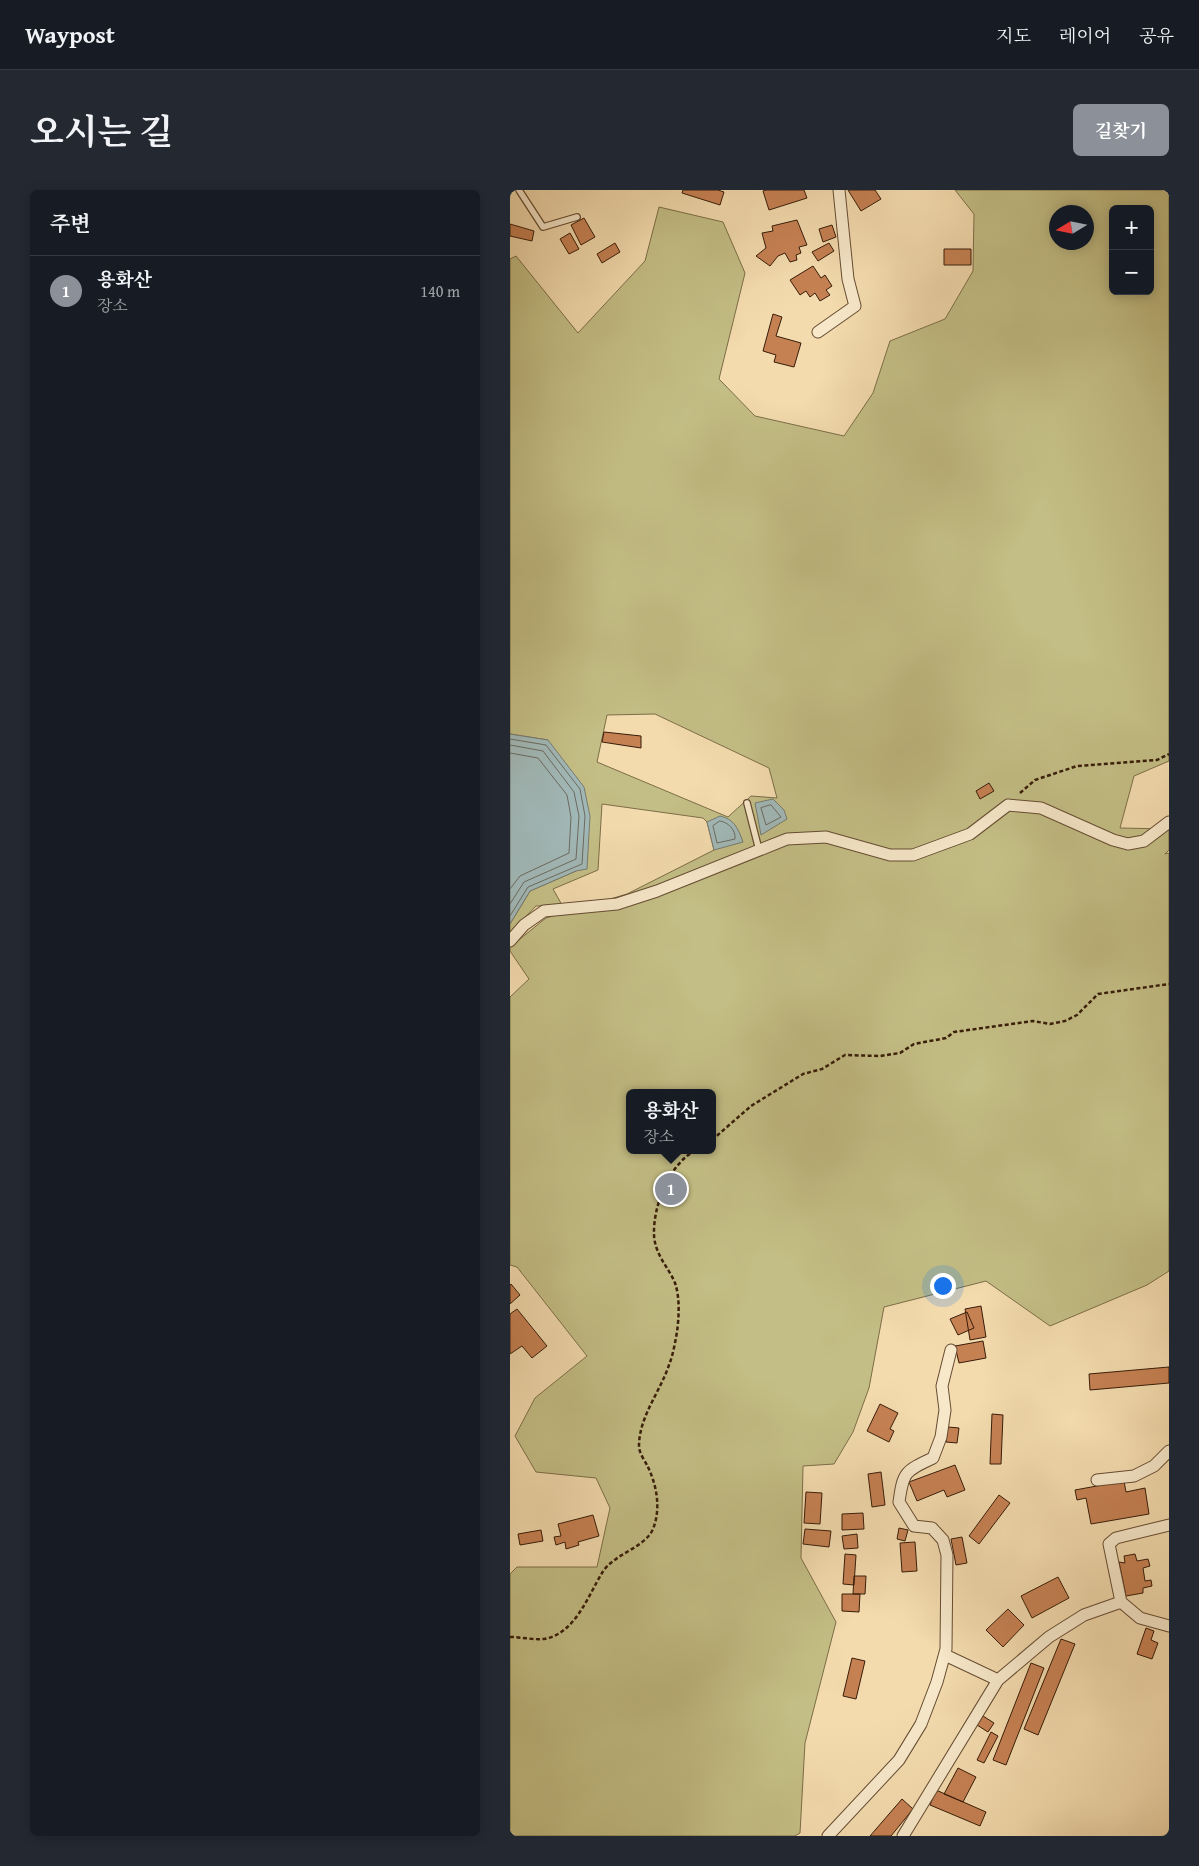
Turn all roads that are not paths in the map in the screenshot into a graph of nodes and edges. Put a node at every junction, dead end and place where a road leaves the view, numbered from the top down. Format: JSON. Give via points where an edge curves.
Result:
{"nodes":[{"id":1,"x":519,"y":190,"type":"edge"},
{"id":2,"x":838,"y":190,"type":"edge"},
{"id":3,"x":577,"y":217,"type":"dead end"},
{"id":4,"x":818,"y":332,"type":"dead end"},
{"id":5,"x":747,"y":803,"type":"dead end"},
{"id":6,"x":1169,"y":822,"type":"edge"},
{"id":7,"x":759,"y":850,"type":"junction"},
{"id":8,"x":510,"y":941,"type":"edge"},
{"id":9,"x":951,"y":1350,"type":"dead end"},
{"id":10,"x":1169,"y":1451,"type":"edge"},
{"id":11,"x":1097,"y":1480,"type":"dead end"},
{"id":12,"x":1169,"y":1524,"type":"edge"},
{"id":13,"x":1121,"y":1602,"type":"junction"},
{"id":14,"x":1169,"y":1626,"type":"edge"},
{"id":15,"x":945,"y":1654,"type":"junction"},
{"id":16,"x":998,"y":1680,"type":"junction"},
{"id":17,"x":828,"y":1836,"type":"edge"},
{"id":18,"x":903,"y":1836,"type":"edge"}],
"edges":[{"from":1,"to":3,"type":"lane","via":[[543,227]]},
{"from":2,"to":4,"type":"street","via":[[848,279],[855,306]]},
{"from":5,"to":7,"type":"lane"},
{"from":6,"to":7,"type":"street","via":[[1144,841],[1128,844],[1041,808],[1008,805],[970,834],[913,855],[890,855],[826,837],[787,839]]},
{"from":7,"to":8,"type":"street","via":[[617,904],[544,911],[524,925]]},
{"from":9,"to":15,"type":"street","via":[[942,1386],[945,1410],[941,1437],[932,1458],[912,1468],[902,1479],[899,1502],[914,1526],[932,1528],[943,1540],[947,1555]]},
{"from":10,"to":11,"type":"street","via":[[1154,1466],[1134,1476]]},
{"from":12,"to":13,"type":"street","via":[[1116,1538],[1108,1544]]},
{"from":13,"to":14,"type":"street","via":[[1140,1618]]},
{"from":13,"to":16,"type":"street","via":[[1084,1615],[1049,1637]]},
{"from":15,"to":16,"type":"street"},
{"from":15,"to":17,"type":"street","via":[[921,1724],[899,1760]]},
{"from":16,"to":18,"type":"street"}]}
